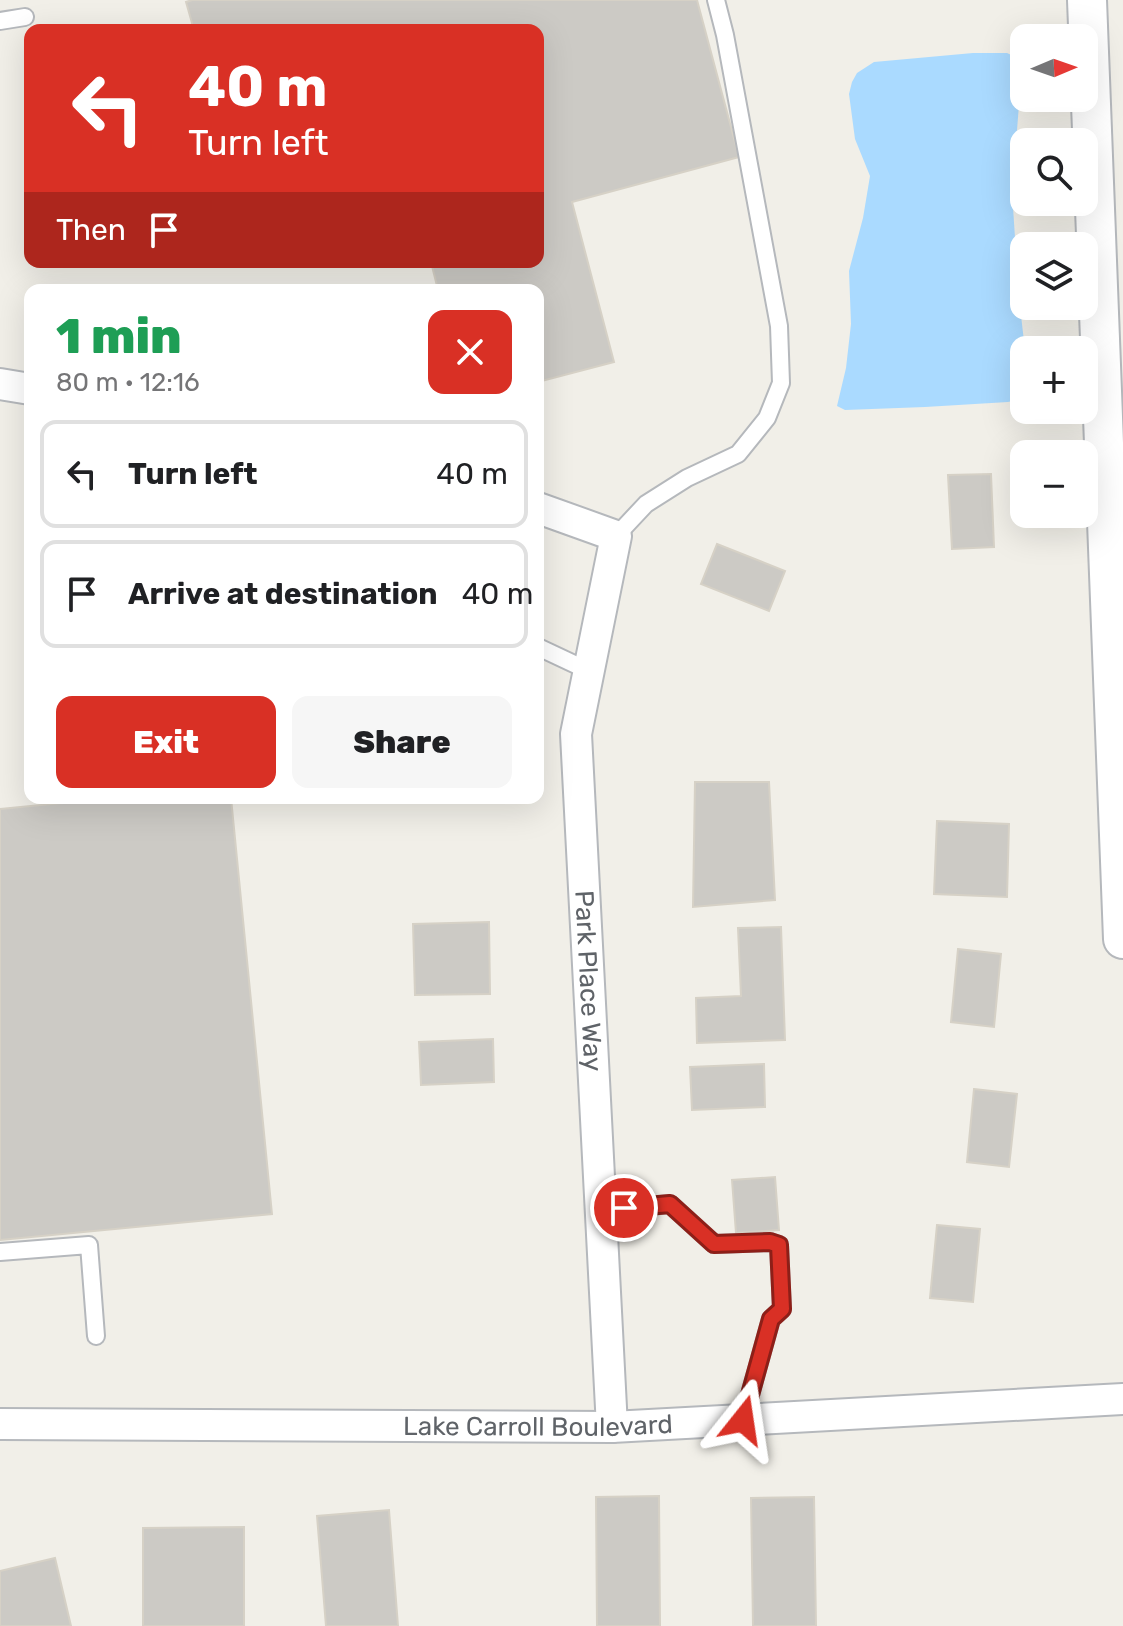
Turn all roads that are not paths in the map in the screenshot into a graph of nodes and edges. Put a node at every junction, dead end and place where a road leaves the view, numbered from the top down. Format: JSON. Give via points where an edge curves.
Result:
{"nodes":[{"id":1,"x":716,"y":0,"type":"edge"},
{"id":2,"x":1087,"y":0,"type":"edge"},
{"id":3,"x":25,"y":17,"type":"dead end"},
{"id":4,"x":0,"y":21,"type":"edge"},
{"id":5,"x":0,"y":384,"type":"edge"},
{"id":6,"x":24,"y":388,"type":"edge"},
{"id":7,"x":544,"y":510,"type":"edge"},
{"id":8,"x":616,"y":536,"type":"junction"},
{"id":9,"x":1117,"y":630,"type":"edge"},
{"id":10,"x":544,"y":650,"type":"edge"},
{"id":11,"x":589,"y":671,"type":"junction"},
{"id":12,"x":1123,"y":939,"type":"edge"},
{"id":13,"x":601,"y":1211,"type":"junction"},
{"id":14,"x":0,"y":1252,"type":"edge"},
{"id":15,"x":96,"y":1336,"type":"dead end"},
{"id":16,"x":1123,"y":1399,"type":"edge"},
{"id":17,"x":743,"y":1420,"type":"junction"},
{"id":18,"x":0,"y":1424,"type":"edge"},
{"id":19,"x":612,"y":1427,"type":"junction"}],
"edges":[{"from":1,"to":8,"type":"lane","via":[[779,326],[781,383],[767,418],[738,454],[646,504]]},
{"from":2,"to":9,"type":"street"},
{"from":3,"to":4,"type":"lane"},
{"from":5,"to":6,"type":"street"},
{"from":7,"to":8,"type":"street"},
{"from":8,"to":11,"type":"street","name":"Park Place Way"},
{"from":9,"to":12,"type":"street"},
{"from":10,"to":11,"type":"lane"},
{"from":11,"to":13,"type":"street","name":"Park Place Way","via":[[576,734]]},
{"from":13,"to":17,"type":"lane","via":[[670,1204],[714,1244],[779,1245],[782,1309],[771,1319]]},
{"from":13,"to":19,"type":"street","name":"Park Place Way"},
{"from":14,"to":15,"type":"lane","via":[[89,1245]]},
{"from":16,"to":17,"type":"street","name":"Lake Carroll Boulevard"},
{"from":17,"to":19,"type":"street","name":"Lake Carroll Boulevard"},
{"from":18,"to":19,"type":"street","name":"Lake Carroll Boulevard"}]}
